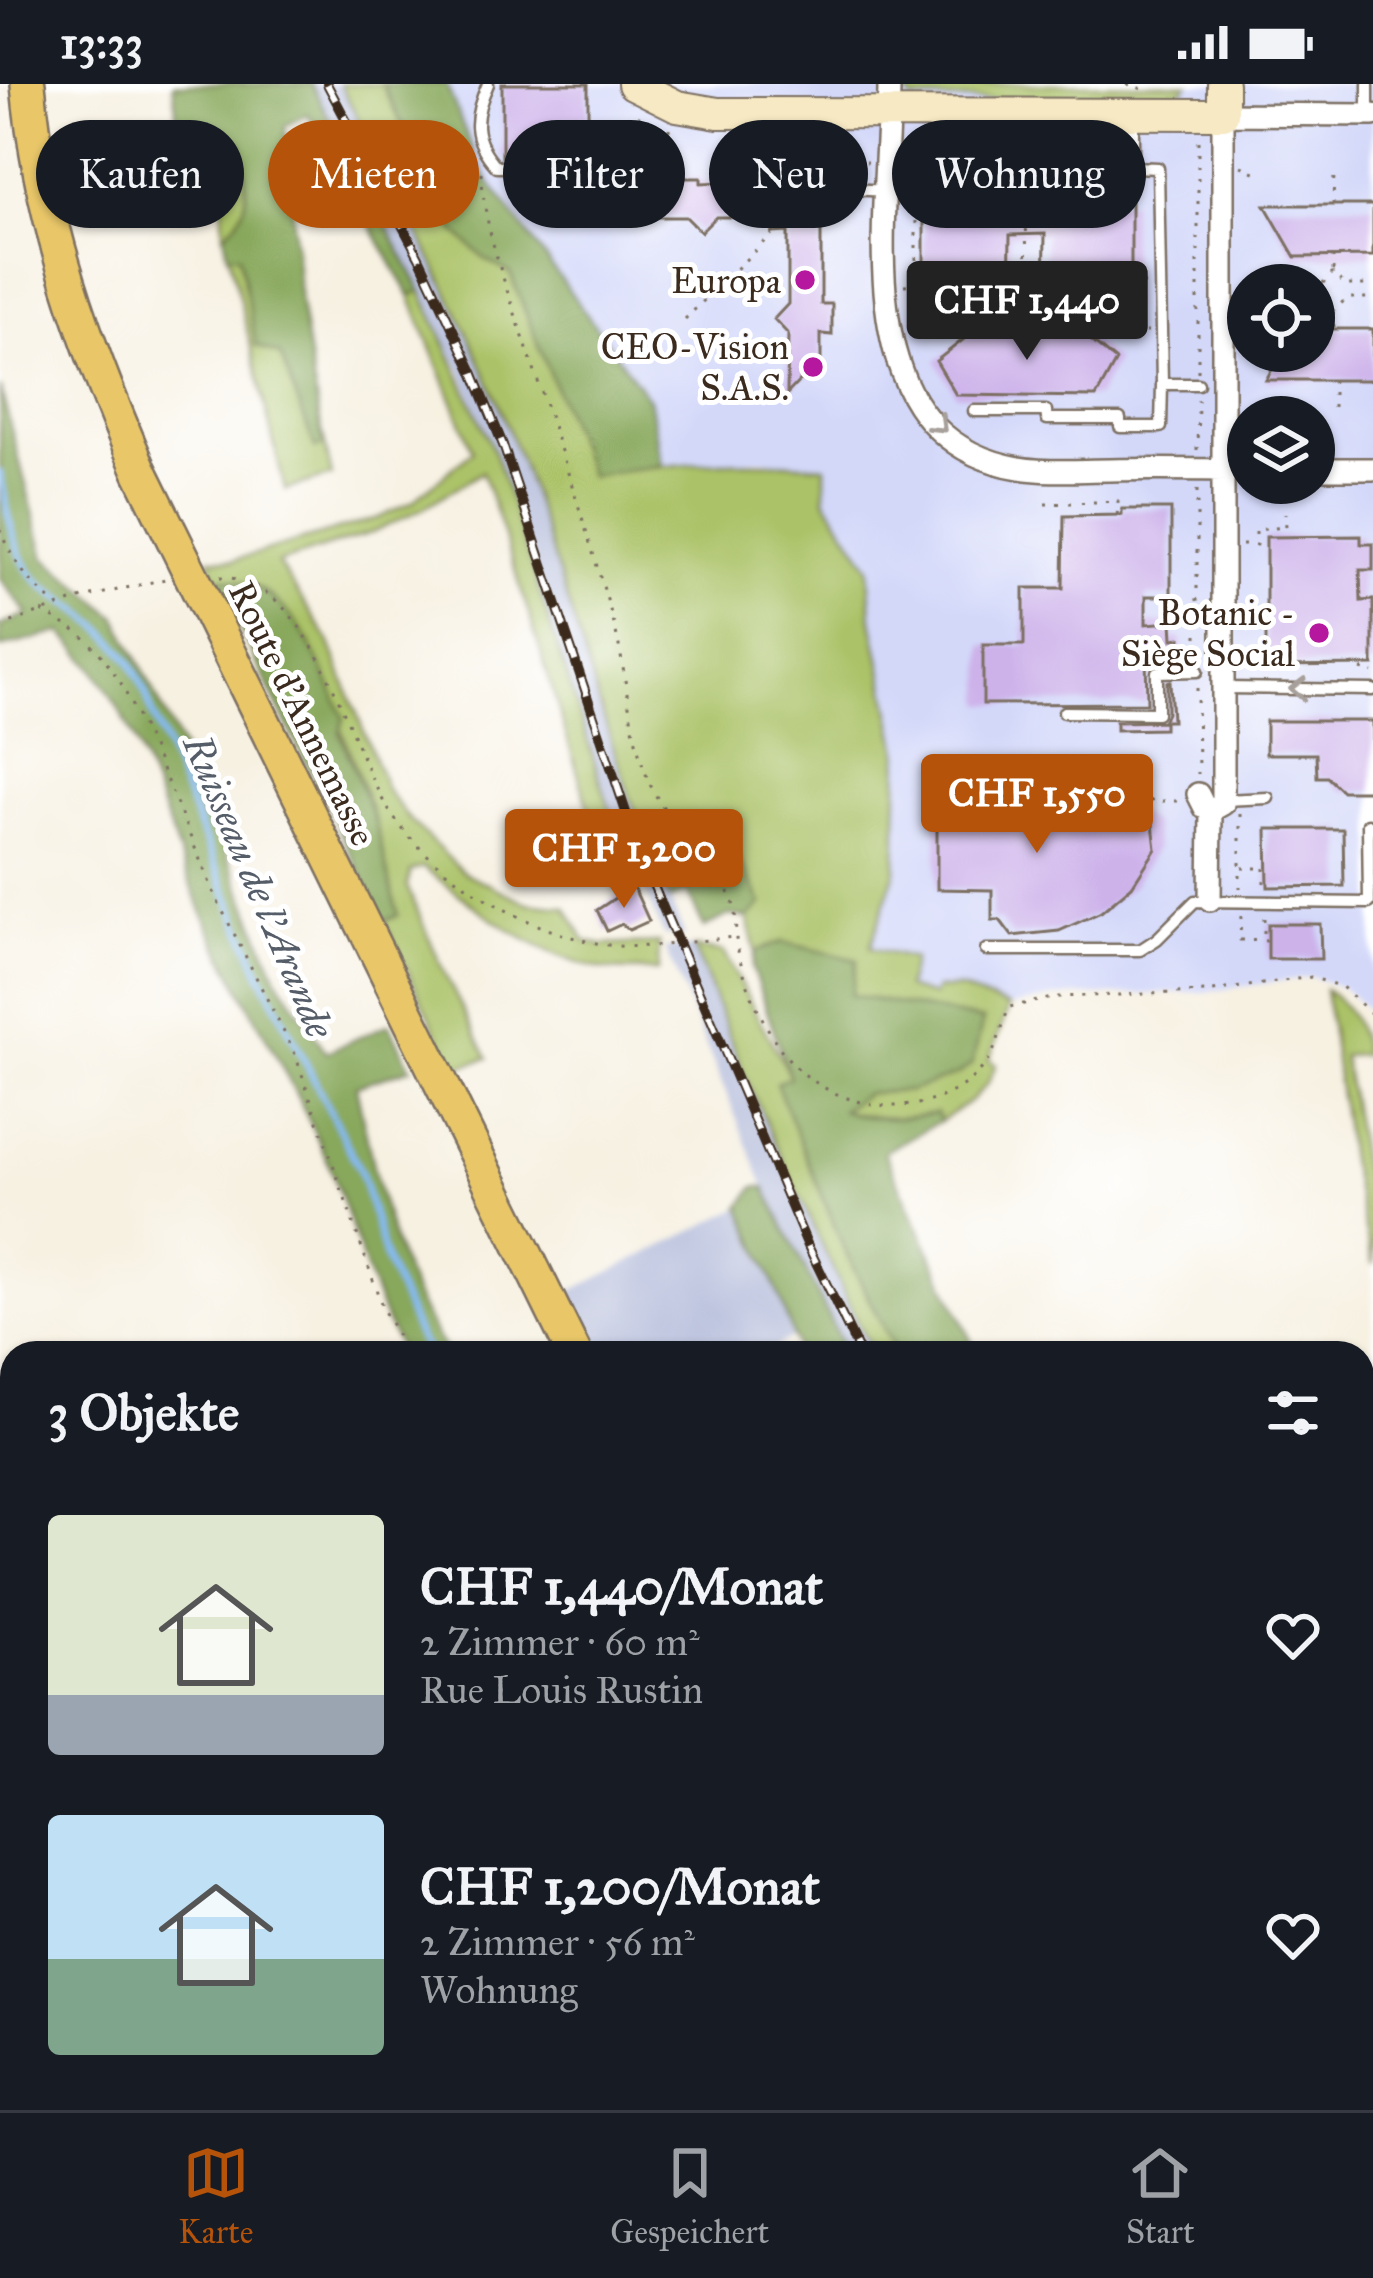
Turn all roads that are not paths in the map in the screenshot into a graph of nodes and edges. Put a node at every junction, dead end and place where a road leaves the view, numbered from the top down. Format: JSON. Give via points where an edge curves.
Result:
{"nodes":[{"id":1,"x":28,"y":84,"type":"edge"},
{"id":2,"x":488,"y":84,"type":"edge"},
{"id":3,"x":634,"y":84,"type":"edge"},
{"id":4,"x":1368,"y":84,"type":"edge"},
{"id":5,"x":889,"y":99,"type":"edge"},
{"id":6,"x":1215,"y":104,"type":"edge"},
{"id":7,"x":815,"y":113,"type":"junction"},
{"id":8,"x":982,"y":115,"type":"junction"},
{"id":9,"x":1132,"y":115,"type":"junction"},
{"id":10,"x":1371,"y":115,"type":"edge"},
{"id":11,"x":815,"y":120,"type":"edge"},
{"id":12,"x":982,"y":120,"type":"edge"},
{"id":13,"x":1132,"y":120,"type":"edge"},
{"id":14,"x":503,"y":167,"type":"edge"},
{"id":15,"x":1146,"y":167,"type":"edge"},
{"id":16,"x":868,"y":190,"type":"edge"},
{"id":17,"x":887,"y":191,"type":"junction"},
{"id":18,"x":1162,"y":384,"type":"junction"},
{"id":19,"x":1198,"y":384,"type":"joint"},
{"id":20,"x":1222,"y":385,"type":"junction"},
{"id":21,"x":974,"y":411,"type":"dead end"},
{"id":22,"x":1222,"y":470,"type":"junction"},
{"id":23,"x":1227,"y":470,"type":"edge"},
{"id":24,"x":1335,"y":470,"type":"edge"},
{"id":25,"x":1373,"y":470,"type":"edge"},
{"id":26,"x":1197,"y":670,"type":"joint"},
{"id":27,"x":1222,"y":679,"type":"junction"},
{"id":28,"x":1373,"y":690,"type":"edge"},
{"id":29,"x":1064,"y":712,"type":"dead end"},
{"id":30,"x":1268,"y":798,"type":"dead end"},
{"id":31,"x":1215,"y":801,"type":"junction"},
{"id":32,"x":1368,"y":824,"type":"dead end"},
{"id":33,"x":1210,"y":900,"type":"junction"},
{"id":34,"x":986,"y":950,"type":"dead end"},
{"id":35,"x":568,"y":1341,"type":"edge"}],
"edges":[{"from":1,"to":35,"type":"main road","name":"Route d'Annemasse","via":[[47,210],[105,390]]},
{"from":2,"to":14,"type":"lane","via":[[474,125],[485,154]]},
{"from":3,"to":7,"type":"street","via":[[702,112]]},
{"from":4,"to":10,"type":"lane"},
{"from":5,"to":7,"type":"street"},
{"from":5,"to":8,"type":"street"},
{"from":5,"to":17,"type":"street"},
{"from":6,"to":9,"type":"street"},
{"from":6,"to":10,"type":"street"},
{"from":6,"to":20,"type":"street"},
{"from":7,"to":11,"type":"lane"},
{"from":8,"to":9,"type":"street"},
{"from":8,"to":12,"type":"lane"},
{"from":9,"to":13,"type":"lane"},
{"from":15,"to":18,"type":"lane","via":[[1158,167]]},
{"from":16,"to":17,"type":"lane"},
{"from":17,"to":22,"type":"street","one_way":true,"via":[[888,333],[908,389],[945,433],[992,460],[1048,470]]},
{"from":18,"to":19,"type":"lane"},
{"from":18,"to":21,"type":"lane","via":[[1161,427],[1120,427],[1120,418],[1047,419],[1046,411]]},
{"from":19,"to":20,"type":"street"},
{"from":20,"to":22,"type":"street"},
{"from":22,"to":23,"type":"street"},
{"from":22,"to":27,"type":"street"},
{"from":24,"to":25,"type":"street"},
{"from":26,"to":27,"type":"street"},
{"from":26,"to":29,"type":"lane","via":[[1157,672],[1157,712]]},
{"from":28,"to":27,"type":"lane","one_way":true},
{"from":27,"to":31,"type":"street"},
{"from":30,"to":31,"type":"lane"},
{"from":31,"to":33,"type":"street"},
{"from":32,"to":33,"type":"lane","via":[[1369,903]]},
{"from":33,"to":34,"type":"lane","via":[[1186,907],[1151,944],[1133,951]]}]}
